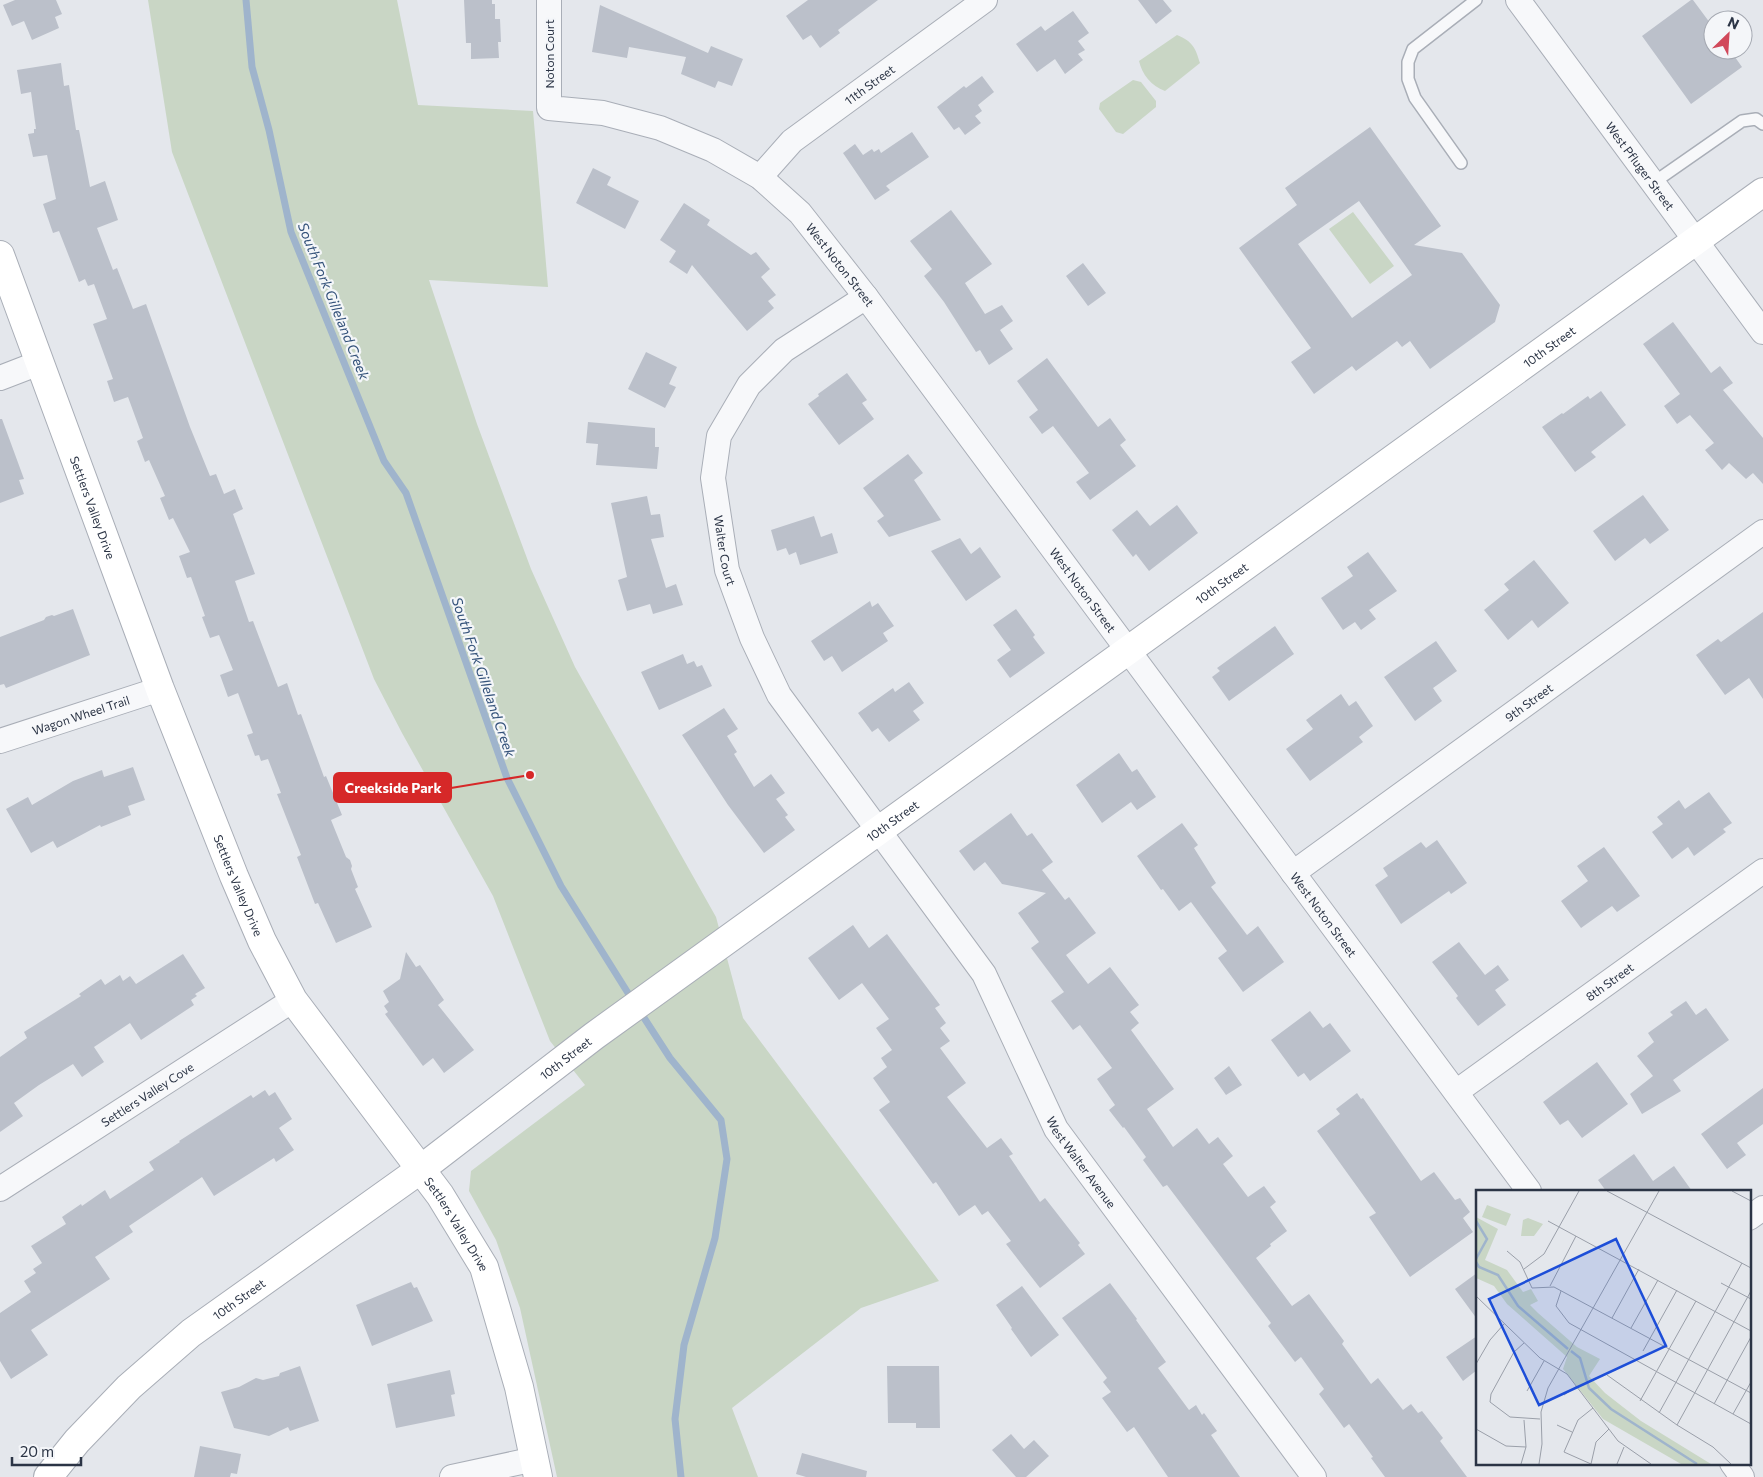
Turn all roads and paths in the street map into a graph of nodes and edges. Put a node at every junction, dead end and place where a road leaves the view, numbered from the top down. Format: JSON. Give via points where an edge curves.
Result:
{"nodes":[{"id":1,"x":549,"y":0,"type":"edge"},
{"id":2,"x":985,"y":0,"type":"edge"},
{"id":3,"x":1476,"y":0,"type":"edge"},
{"id":4,"x":1519,"y":0,"type":"edge"},
{"id":5,"x":549,"y":108,"type":"joint"},
{"id":6,"x":1763,"y":124,"type":"edge"},
{"id":7,"x":1461,"y":164,"type":"dead end"},
{"id":8,"x":760,"y":177,"type":"junction"},
{"id":9,"x":1653,"y":183,"type":"junction"},
{"id":10,"x":1763,"y":192,"type":"edge"},
{"id":11,"x":1695,"y":240,"type":"junction"},
{"id":12,"x":0,"y":255,"type":"edge"},
{"id":13,"x":866,"y":297,"type":"junction"},
{"id":14,"x":1763,"y":332,"type":"edge"},
{"id":15,"x":39,"y":364,"type":"junction"},
{"id":16,"x":0,"y":378,"type":"edge"},
{"id":17,"x":1763,"y":532,"type":"edge"},
{"id":18,"x":1129,"y":651,"type":"junction"},
{"id":19,"x":160,"y":689,"type":"junction"},
{"id":20,"x":0,"y":741,"type":"edge"},
{"id":21,"x":879,"y":831,"type":"junction"},
{"id":22,"x":1763,"y":871,"type":"edge"},
{"id":23,"x":1294,"y":873,"type":"junction"},
{"id":24,"x":293,"y":1000,"type":"junction"},
{"id":25,"x":1456,"y":1092,"type":"junction"},
{"id":26,"x":421,"y":1169,"type":"junction"},
{"id":27,"x":0,"y":1189,"type":"edge"},
{"id":28,"x":1528,"y":1190,"type":"edge"},
{"id":29,"x":1763,"y":1208,"type":"edge"},
{"id":30,"x":1750,"y":1217,"type":"edge"},
{"id":31,"x":1733,"y":1464,"type":"edge"},
{"id":32,"x":537,"y":1468,"type":"edge"},
{"id":33,"x":48,"y":1477,"type":"edge"},
{"id":34,"x":452,"y":1477,"type":"edge"},
{"id":35,"x":1314,"y":1477,"type":"edge"},
{"id":36,"x":1742,"y":1477,"type":"edge"}],
"edges":[{"from":1,"to":5,"type":"street","name":"Noton Court"},
{"from":2,"to":8,"type":"street","name":"11th Street","via":[[792,141]]},
{"from":3,"to":7,"type":"lane","via":[[1413,49],[1408,62],[1408,79],[1415,98]]},
{"from":4,"to":9,"type":"street","name":"West Pfluger Street"},
{"from":5,"to":8,"type":"street","name":"West Noton Street","via":[[603,113],[660,128],[713,150]]},
{"from":6,"to":9,"type":"lane","via":[[1756,119],[1742,121]]},
{"from":8,"to":13,"type":"street","name":"West Noton Street","via":[[800,213]]},
{"from":9,"to":11,"type":"street","name":"West Pfluger Street"},
{"from":10,"to":11,"type":"street","name":"10th Street"},
{"from":11,"to":14,"type":"street","name":"West Pfluger Street"},
{"from":11,"to":18,"type":"street","name":"10th Street"},
{"from":12,"to":15,"type":"street","name":"Settlers Valley Drive"},
{"from":13,"to":18,"type":"street","name":"West Noton Street"},
{"from":13,"to":21,"type":"street","name":"Walter Court","via":[[784,350],[749,384],[719,436],[713,478],[727,570],[752,638],[779,695]]},
{"from":15,"to":16,"type":"street"},
{"from":15,"to":19,"type":"street","name":"Settlers Valley Drive"},
{"from":17,"to":23,"type":"street","name":"9th Street"},
{"from":18,"to":21,"type":"street","name":"10th Street"},
{"from":18,"to":23,"type":"street","name":"West Noton Street"},
{"from":19,"to":20,"type":"street","name":"Wagon Wheel Trail"},
{"from":19,"to":24,"type":"street","name":"Settlers Valley Drive","via":[[234,876],[262,941]]},
{"from":21,"to":26,"type":"street","name":"10th Street","via":[[601,1030]]},
{"from":21,"to":35,"type":"street","name":"West Walter Avenue","via":[[984,974],[1056,1129]]},
{"from":22,"to":25,"type":"street","name":"8th Street"},
{"from":23,"to":25,"type":"street","name":"West Noton Street"},
{"from":24,"to":26,"type":"street","name":"Settlers Valley Drive"},
{"from":24,"to":27,"type":"street","name":"Settlers Valley Cove"},
{"from":25,"to":28,"type":"street","name":"West Noton Street"},
{"from":26,"to":32,"type":"street","name":"Settlers Valley Drive","via":[[484,1267],[519,1387]]},
{"from":26,"to":33,"type":"street","name":"10th Street","via":[[191,1333],[129,1388],[77,1441]]},
{"from":29,"to":30,"type":"street"},
{"from":31,"to":36,"type":"street"},
{"from":32,"to":34,"type":"street"}]}
